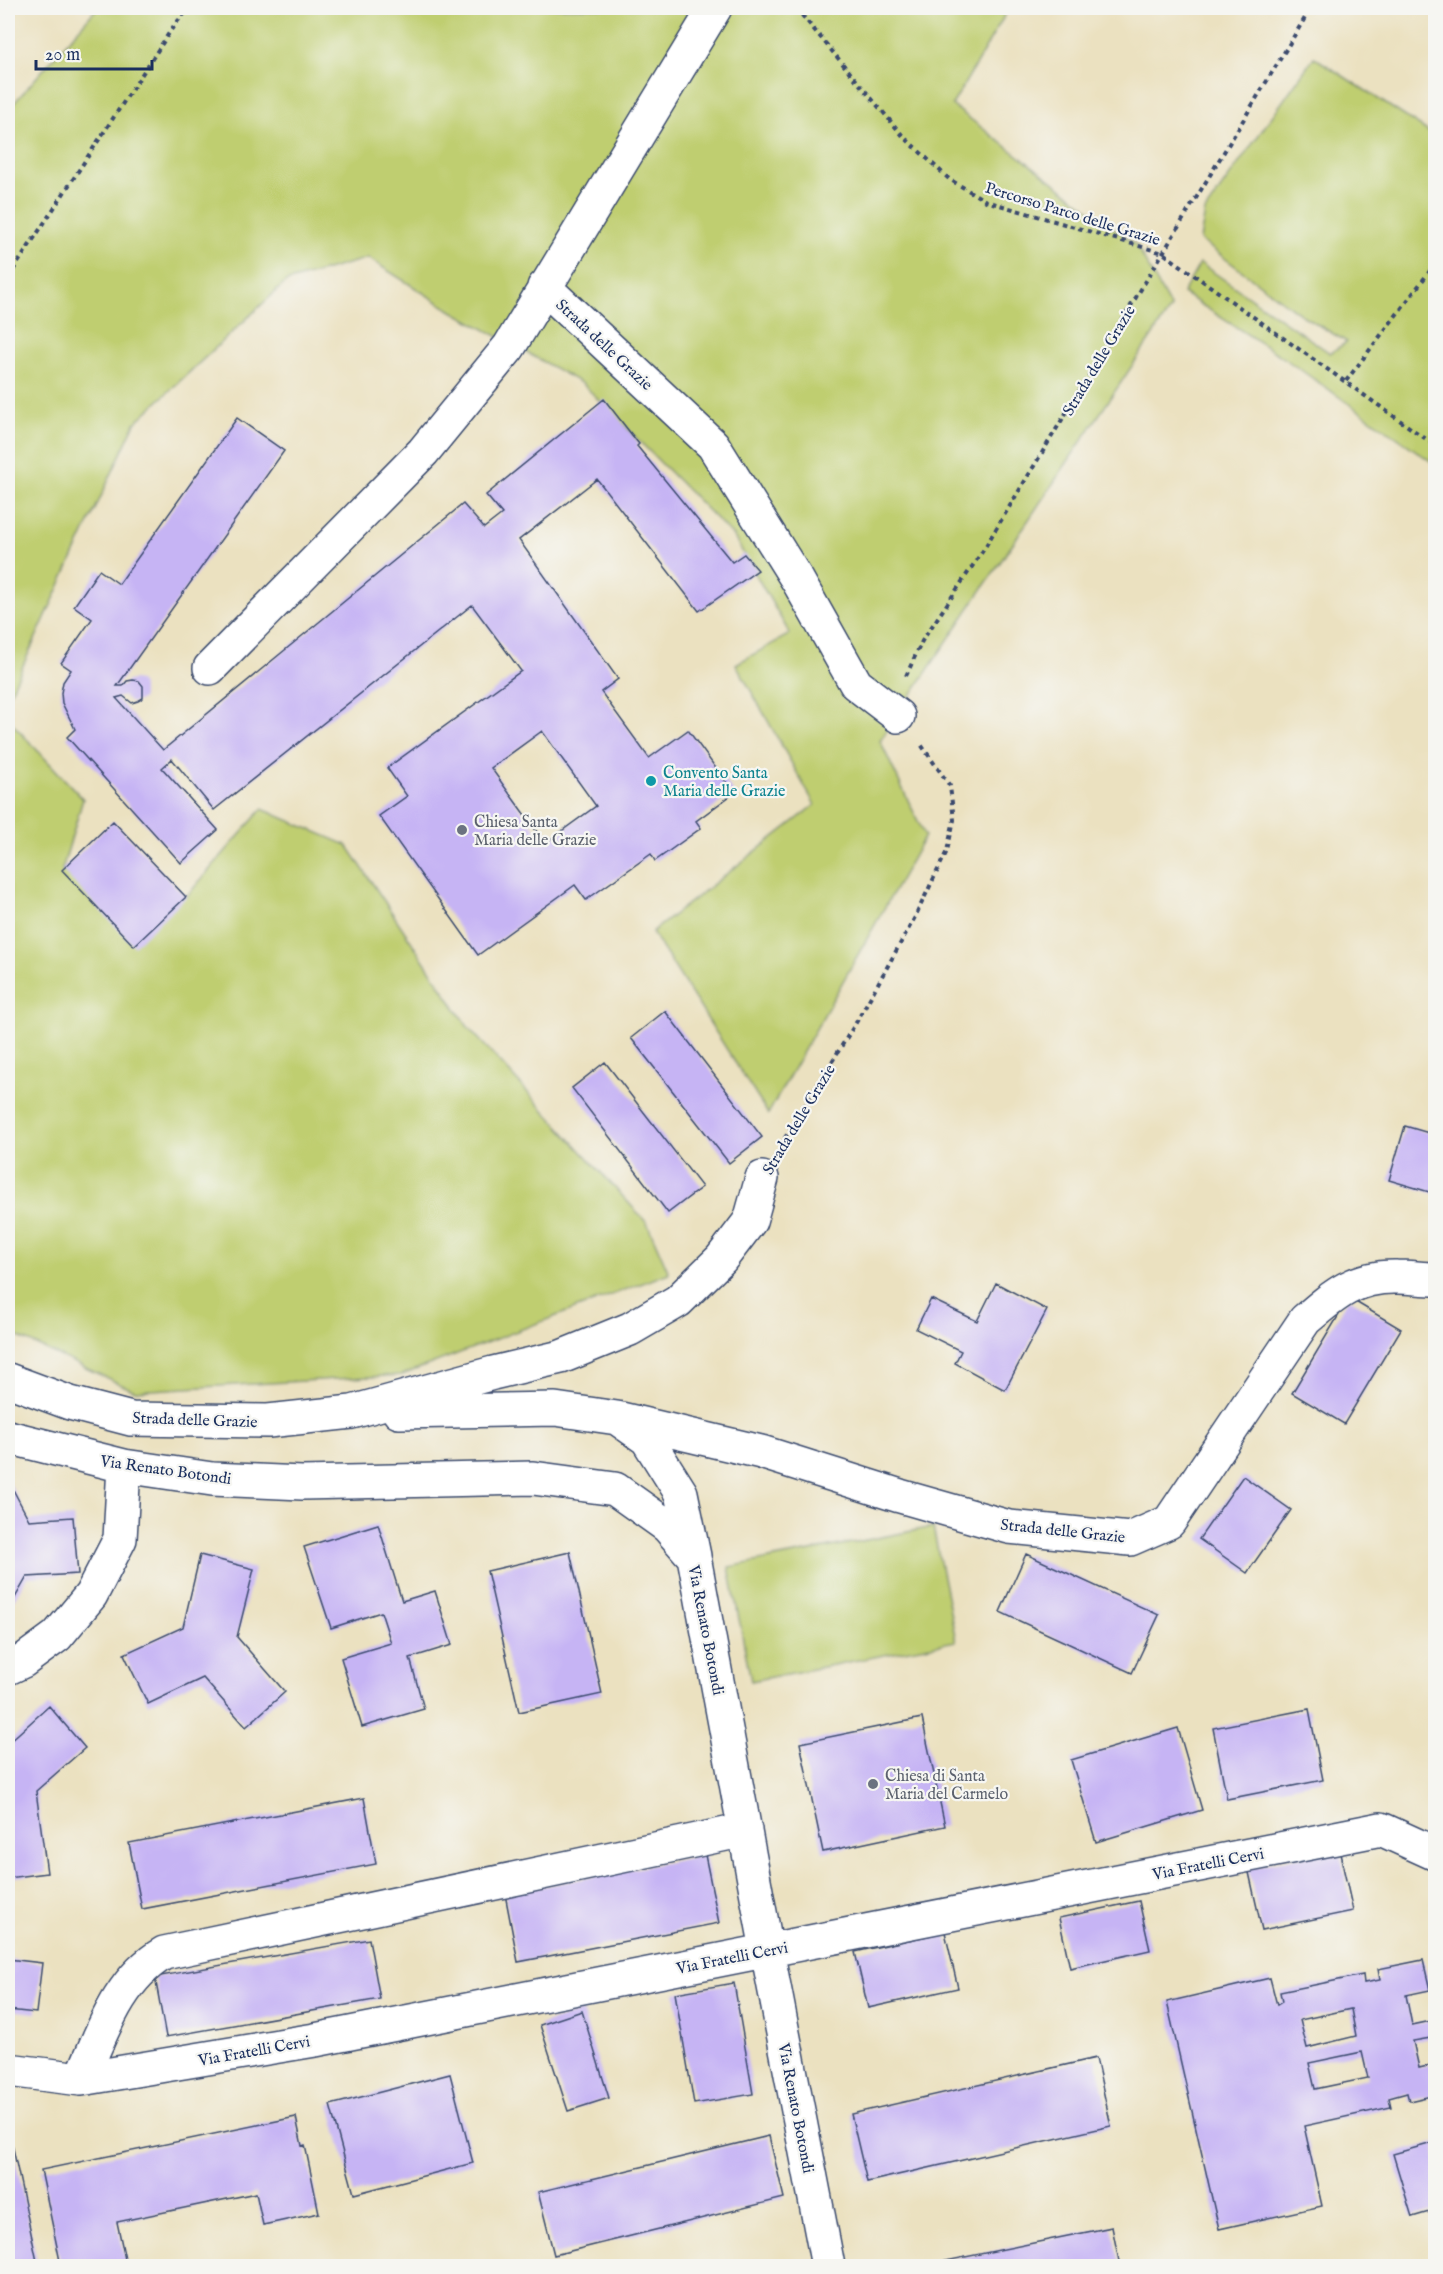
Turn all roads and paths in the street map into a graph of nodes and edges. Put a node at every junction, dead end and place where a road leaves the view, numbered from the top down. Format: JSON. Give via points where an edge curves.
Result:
{"nodes":[{"id":1,"x":190,"y":8,"type":"edge"},
{"id":2,"x":715,"y":8,"type":"edge"},
{"id":3,"x":796,"y":8,"type":"edge"},
{"id":4,"x":1311,"y":8,"type":"edge"},
{"id":5,"x":1163,"y":253,"type":"junction"},
{"id":6,"x":1436,"y":263,"type":"edge"},
{"id":7,"x":8,"y":278,"type":"edge"},
{"id":8,"x":544,"y":287,"type":"junction"},
{"id":9,"x":1346,"y":381,"type":"junction"},
{"id":10,"x":1436,"y":446,"type":"edge"},
{"id":11,"x":210,"y":668,"type":"dead end"},
{"id":12,"x":898,"y":716,"type":"junction"},
{"id":13,"x":762,"y":1178,"type":"joint"},
{"id":14,"x":1436,"y":1279,"type":"edge"},
{"id":15,"x":8,"y":1380,"type":"edge"},
{"id":16,"x":352,"y":1412,"type":"junction"},
{"id":17,"x":616,"y":1418,"type":"junction"},
{"id":18,"x":8,"y":1437,"type":"edge"},
{"id":19,"x":124,"y":1466,"type":"junction"},
{"id":20,"x":694,"y":1557,"type":"junction"},
{"id":21,"x":8,"y":1668,"type":"edge"},
{"id":22,"x":744,"y":1830,"type":"junction"},
{"id":23,"x":1436,"y":1854,"type":"edge"},
{"id":24,"x":766,"y":1950,"type":"junction"},
{"id":25,"x":8,"y":2070,"type":"edge"},
{"id":26,"x":81,"y":2079,"type":"junction"},
{"id":27,"x":828,"y":2266,"type":"edge"}],
"edges":[{"from":1,"to":7,"type":"path","via":[[175,24]]},
{"from":2,"to":8,"type":"street","name":"Strada delle Grazie"},
{"from":3,"to":5,"type":"path","name":"Percorso Parco delle Grazie","via":[[903,136],[949,179],[986,201]]},
{"from":4,"to":5,"type":"path","name":"Strada delle Grazie"},
{"from":5,"to":9,"type":"path","name":"Percorso Parco delle Grazie"},
{"from":5,"to":12,"type":"path","name":"Strada delle Grazie","via":[[982,552],[922,641],[898,692]]},
{"from":6,"to":9,"type":"path"},
{"from":8,"to":11,"type":"street","name":"Strada delle Grazie","via":[[509,347],[423,452]]},
{"from":8,"to":12,"type":"street","name":"Strada delle Grazie","via":[[713,445],[798,581],[856,684]]},
{"from":9,"to":10,"type":"path","name":"Percorso Parco delle Grazie"},
{"from":12,"to":13,"type":"path","name":"Strada delle Grazie","via":[[950,786],[954,820],[947,851],[914,919]]},
{"from":13,"to":16,"type":"street","name":"Strada delle Grazie","via":[[750,1221],[721,1259],[678,1301],[630,1329],[561,1357]]},
{"from":14,"to":17,"type":"street","name":"Strada delle Grazie","via":[[1365,1279],[1332,1296],[1305,1320],[1169,1522],[1130,1539],[1009,1527],[761,1452]]},
{"from":15,"to":16,"type":"street","name":"Strada delle Grazie","via":[[70,1404],[132,1419],[268,1421]]},
{"from":16,"to":17,"type":"street","name":"Strada delle Grazie","via":[[555,1409]]},
{"from":17,"to":20,"type":"street","name":"Strada delle Grazie","via":[[647,1439],[681,1493]]},
{"from":18,"to":19,"type":"street","name":"Via Renato Botondi"},
{"from":19,"to":20,"type":"street","name":"Via Renato Botondi","via":[[212,1479],[302,1483],[533,1478],[615,1489],[667,1526]]},
{"from":19,"to":21,"type":"street","via":[[120,1539],[91,1595],[57,1636]]},
{"from":20,"to":22,"type":"street","name":"Via Renato Botondi"},
{"from":22,"to":24,"type":"street","name":"Via Renato Botondi"},
{"from":22,"to":26,"type":"street","via":[[164,1953],[147,1964],[115,2003]]},
{"from":23,"to":24,"type":"street","name":"Via Fratelli Cervi","via":[[1380,1829]]},
{"from":24,"to":26,"type":"street","name":"Via Fratelli Cervi","via":[[315,2040]]},
{"from":24,"to":27,"type":"street","name":"Via Renato Botondi"},
{"from":25,"to":26,"type":"street","name":"Via Fratelli Cervi"}]}
